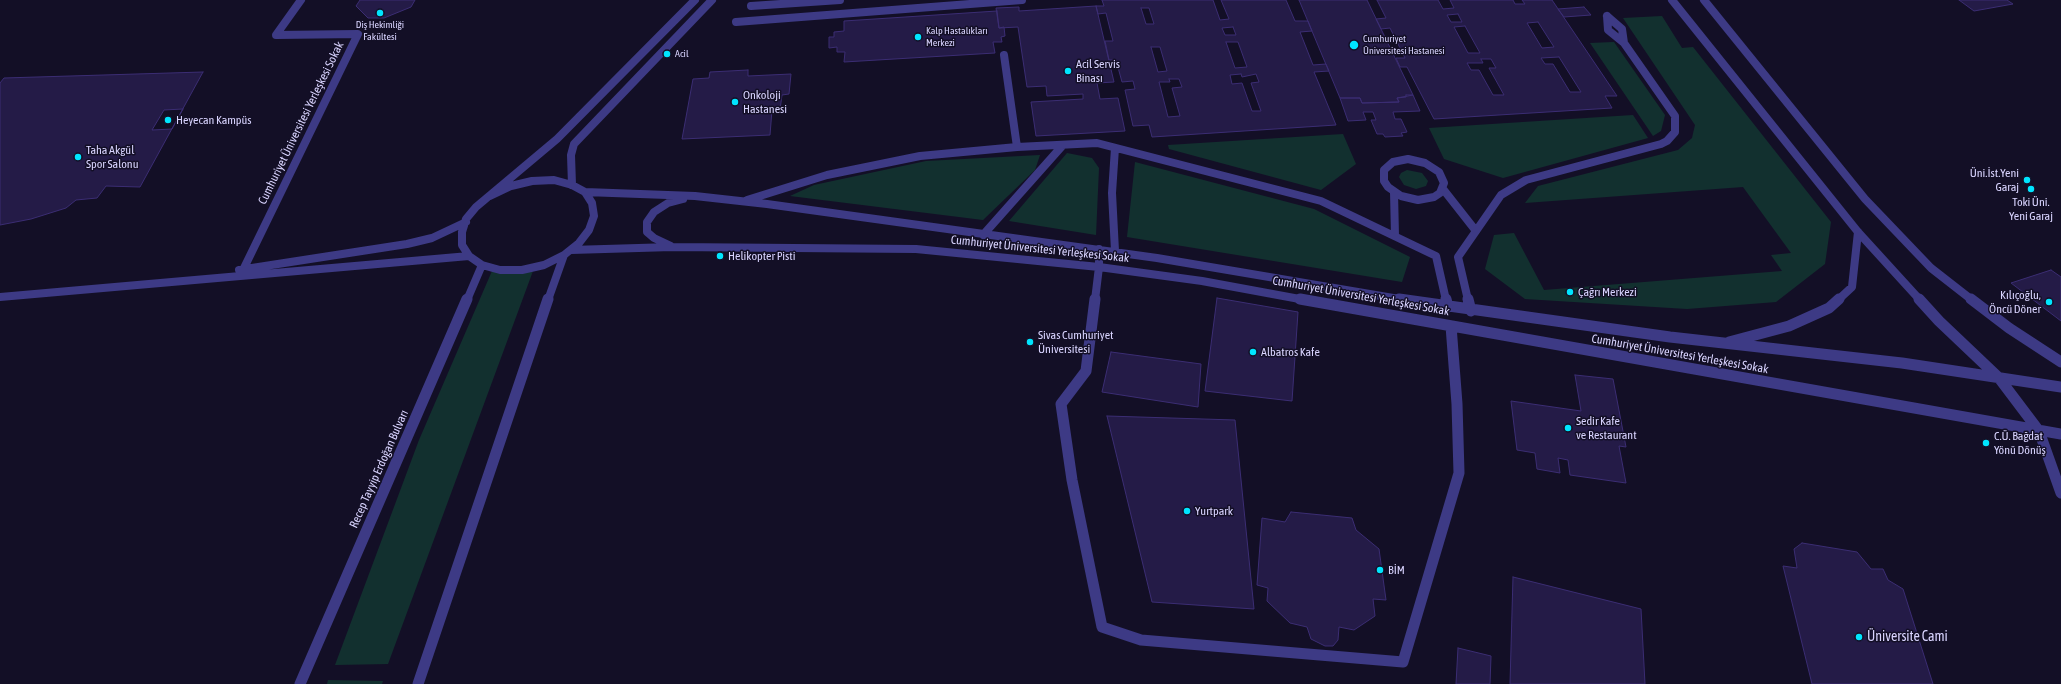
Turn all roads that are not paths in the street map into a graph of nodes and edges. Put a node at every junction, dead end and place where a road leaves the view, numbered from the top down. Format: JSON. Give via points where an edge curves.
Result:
{"nodes":[{"id":1,"x":301,"y":0,"type":"edge"},
{"id":2,"x":695,"y":0,"type":"edge"},
{"id":3,"x":712,"y":0,"type":"edge"},
{"id":4,"x":758,"y":0,"type":"edge"},
{"id":5,"x":840,"y":0,"type":"edge"},
{"id":6,"x":1022,"y":0,"type":"edge"},
{"id":7,"x":1672,"y":0,"type":"edge"},
{"id":8,"x":1704,"y":0,"type":"edge"},
{"id":9,"x":998,"y":1,"type":"edge"},
{"id":10,"x":751,"y":6,"type":"junction"},
{"id":11,"x":1624,"y":42,"type":"dead end"},
{"id":12,"x":1004,"y":55,"type":"dead end"},
{"id":13,"x":1063,"y":145,"type":"junction"},
{"id":14,"x":1017,"y":147,"type":"junction"},
{"id":15,"x":1115,"y":148,"type":"junction"},
{"id":16,"x":572,"y":185,"type":"junction"},
{"id":17,"x":1443,"y":189,"type":"junction"},
{"id":18,"x":585,"y":192,"type":"junction"},
{"id":19,"x":1394,"y":192,"type":"junction"},
{"id":20,"x":490,"y":196,"type":"junction"},
{"id":21,"x":695,"y":196,"type":"junction"},
{"id":22,"x":743,"y":201,"type":"junction"},
{"id":23,"x":466,"y":222,"type":"junction"},
{"id":24,"x":1476,"y":231,"type":"junction"},
{"id":25,"x":1858,"y":232,"type":"junction"},
{"id":26,"x":983,"y":235,"type":"junction"},
{"id":27,"x":1395,"y":236,"type":"junction"},
{"id":28,"x":672,"y":246,"type":"junction"},
{"id":29,"x":1099,"y":249,"type":"junction"},
{"id":30,"x":1115,"y":251,"type":"junction"},
{"id":31,"x":568,"y":252,"type":"junction"},
{"id":32,"x":469,"y":256,"type":"junction"},
{"id":33,"x":482,"y":265,"type":"junction"},
{"id":34,"x":1099,"y":267,"type":"junction"},
{"id":35,"x":243,"y":270,"type":"junction"},
{"id":36,"x":182,"y":281,"type":"junction"},
{"id":37,"x":0,"y":297,"type":"edge"},
{"id":38,"x":1448,"y":307,"type":"junction"},
{"id":39,"x":1471,"y":311,"type":"junction"},
{"id":40,"x":1451,"y":326,"type":"junction"},
{"id":41,"x":1722,"y":343,"type":"junction"},
{"id":42,"x":2061,"y":362,"type":"edge"},
{"id":43,"x":2000,"y":378,"type":"junction"},
{"id":44,"x":2061,"y":387,"type":"edge"},
{"id":45,"x":2039,"y":431,"type":"junction"},
{"id":46,"x":2061,"y":434,"type":"edge"},
{"id":47,"x":2058,"y":477,"type":"edge"},
{"id":48,"x":2061,"y":493,"type":"edge"},
{"id":49,"x":300,"y":684,"type":"edge"},
{"id":50,"x":418,"y":684,"type":"edge"}],
"edges":[{"from":1,"to":35,"type":"street","name":"Cumhuriyet Üniversitesi Yerleşkesi Sokak","via":[[276,35],[358,34]]},
{"from":2,"to":20,"type":"street","name":"Cumhuriyet Üniversitesi Yerleşkesi Sokak","via":[[557,139]]},
{"from":3,"to":16,"type":"street","via":[[574,144],[571,155]]},
{"from":4,"to":10,"type":"street"},
{"from":5,"to":10,"type":"street"},
{"from":6,"to":9,"type":"street"},
{"from":7,"to":25,"type":"street"},
{"from":8,"to":42,"type":"street","via":[[1865,199],[1931,268],[2009,328]]},
{"from":9,"to":10,"type":"street","via":[[736,22]]},
{"from":11,"to":24,"type":"street","via":[[1675,116],[1676,127],[1672,137],[1662,144],[1526,180],[1501,195]]},
{"from":12,"to":14,"type":"street"},
{"from":13,"to":14,"type":"street"},
{"from":13,"to":15,"type":"street","via":[[1097,144]]},
{"from":13,"to":26,"type":"street"},
{"from":14,"to":22,"type":"street","via":[[920,156],[827,175]]},
{"from":15,"to":27,"type":"street","via":[[1321,201]]},
{"from":15,"to":30,"type":"street","via":[[1112,193]]},
{"from":16,"to":18,"type":"street","name":"Cumhuriyet Üniversitesi Yerleşkesi Sokak"},
{"from":16,"to":20,"type":"street","name":"Cumhuriyet Üniversitesi Yerleşkesi Sokak","via":[[554,180],[532,181],[510,186]]},
{"from":17,"to":19,"type":"street","via":[[1434,197],[1418,200]]},
{"from":17,"to":19,"type":"street","via":[[1443,177],[1438,172],[1425,163],[1408,159],[1393,162],[1384,170],[1384,181]]},
{"from":17,"to":24,"type":"street"},
{"from":18,"to":21,"type":"street","name":"Cumhuriyet Üniversitesi Yerleşkesi Sokak"},
{"from":18,"to":31,"type":"street","name":"Cumhuriyet Üniversitesi Yerleşkesi Sokak","via":[[592,203],[594,216],[589,230]]},
{"from":19,"to":27,"type":"street"},
{"from":20,"to":23,"type":"street","name":"Cumhuriyet Üniversitesi Yerleşkesi Sokak","via":[[476,207]]},
{"from":21,"to":22,"type":"street","name":"Cumhuriyet Üniversitesi Yerleşkesi Sokak"},
{"from":21,"to":28,"type":"street","name":"Cumhuriyet Üniversitesi Yerleşkesi Sokak","via":[[668,203],[654,212],[647,222],[647,232]]},
{"from":22,"to":26,"type":"street","name":"Cumhuriyet Üniversitesi Yerleşkesi Sokak"},
{"from":23,"to":32,"type":"street","name":"Cumhuriyet Üniversitesi Yerleşkesi Sokak","via":[[462,232],[462,245]]},
{"from":23,"to":35,"type":"street","name":"Cumhuriyet Üniversitesi Yerleşkesi Sokak","via":[[432,238],[407,244]]},
{"from":24,"to":39,"type":"street","via":[[1458,257]]},
{"from":25,"to":41,"type":"street","name":"Cumhuriyet Üniversitesi Yerleşkesi Sokak","via":[[1852,287],[1829,308],[1789,326]]},
{"from":25,"to":43,"type":"street","via":[[1939,321]]},
{"from":26,"to":29,"type":"street","name":"Cumhuriyet Üniversitesi Yerleşkesi Sokak"},
{"from":27,"to":38,"type":"street","via":[[1436,256]]},
{"from":28,"to":31,"type":"street","name":"Cumhuriyet Üniversitesi Yerleşkesi Sokak"},
{"from":28,"to":34,"type":"street","name":"Cumhuriyet Üniversitesi Yerleşkesi Sokak","via":[[746,249],[916,249]]},
{"from":29,"to":30,"type":"street","name":"Cumhuriyet Üniversitesi Yerleşkesi Sokak"},
{"from":29,"to":34,"type":"street"},
{"from":30,"to":38,"type":"street","name":"Cumhuriyet Üniversitesi Yerleşkesi Sokak"},
{"from":31,"to":33,"type":"street","name":"Cumhuriyet Üniversitesi Yerleşkesi Sokak","via":[[544,265],[522,270],[500,270]]},
{"from":31,"to":50,"type":"street","via":[[518,385]]},
{"from":32,"to":33,"type":"street","name":"Cumhuriyet Üniversitesi Yerleşkesi Sokak"},
{"from":32,"to":36,"type":"street","name":"Cumhuriyet Üniversitesi Yerleşkesi Sokak"},
{"from":33,"to":49,"type":"street","name":"Recep Tayyip Erdoğan Bulvarı"},
{"from":34,"to":40,"type":"street","name":"Cumhuriyet Üniversitesi Yerleşkesi Sokak","via":[[1202,281]]},
{"from":34,"to":40,"type":"street","via":[[1086,371],[1061,404],[1072,480],[1102,628],[1141,640],[1403,662],[1459,473]]},
{"from":35,"to":36,"type":"street","name":"Cumhuriyet Üniversitesi Yerleşkesi Sokak"},
{"from":36,"to":37,"type":"street","name":"Cumhuriyet Üniversitesi Yerleşkesi Sokak"},
{"from":38,"to":39,"type":"street","name":"Cumhuriyet Üniversitesi Yerleşkesi Sokak"},
{"from":39,"to":41,"type":"street","name":"Cumhuriyet Üniversitesi Yerleşkesi Sokak"},
{"from":40,"to":45,"type":"street","name":"Cumhuriyet Üniversitesi Yerleşkesi Sokak"},
{"from":41,"to":43,"type":"street","name":"Cumhuriyet Üniversitesi Yerleşkesi Sokak","via":[[1902,363]]},
{"from":43,"to":44,"type":"street","name":"Cumhuriyet Üniversitesi Yerleşkesi Sokak"},
{"from":43,"to":45,"type":"street"},
{"from":45,"to":46,"type":"street","name":"Cumhuriyet Üniversitesi Yerleşkesi Sokak"},
{"from":45,"to":47,"type":"street"},
{"from":47,"to":48,"type":"street"}]}
